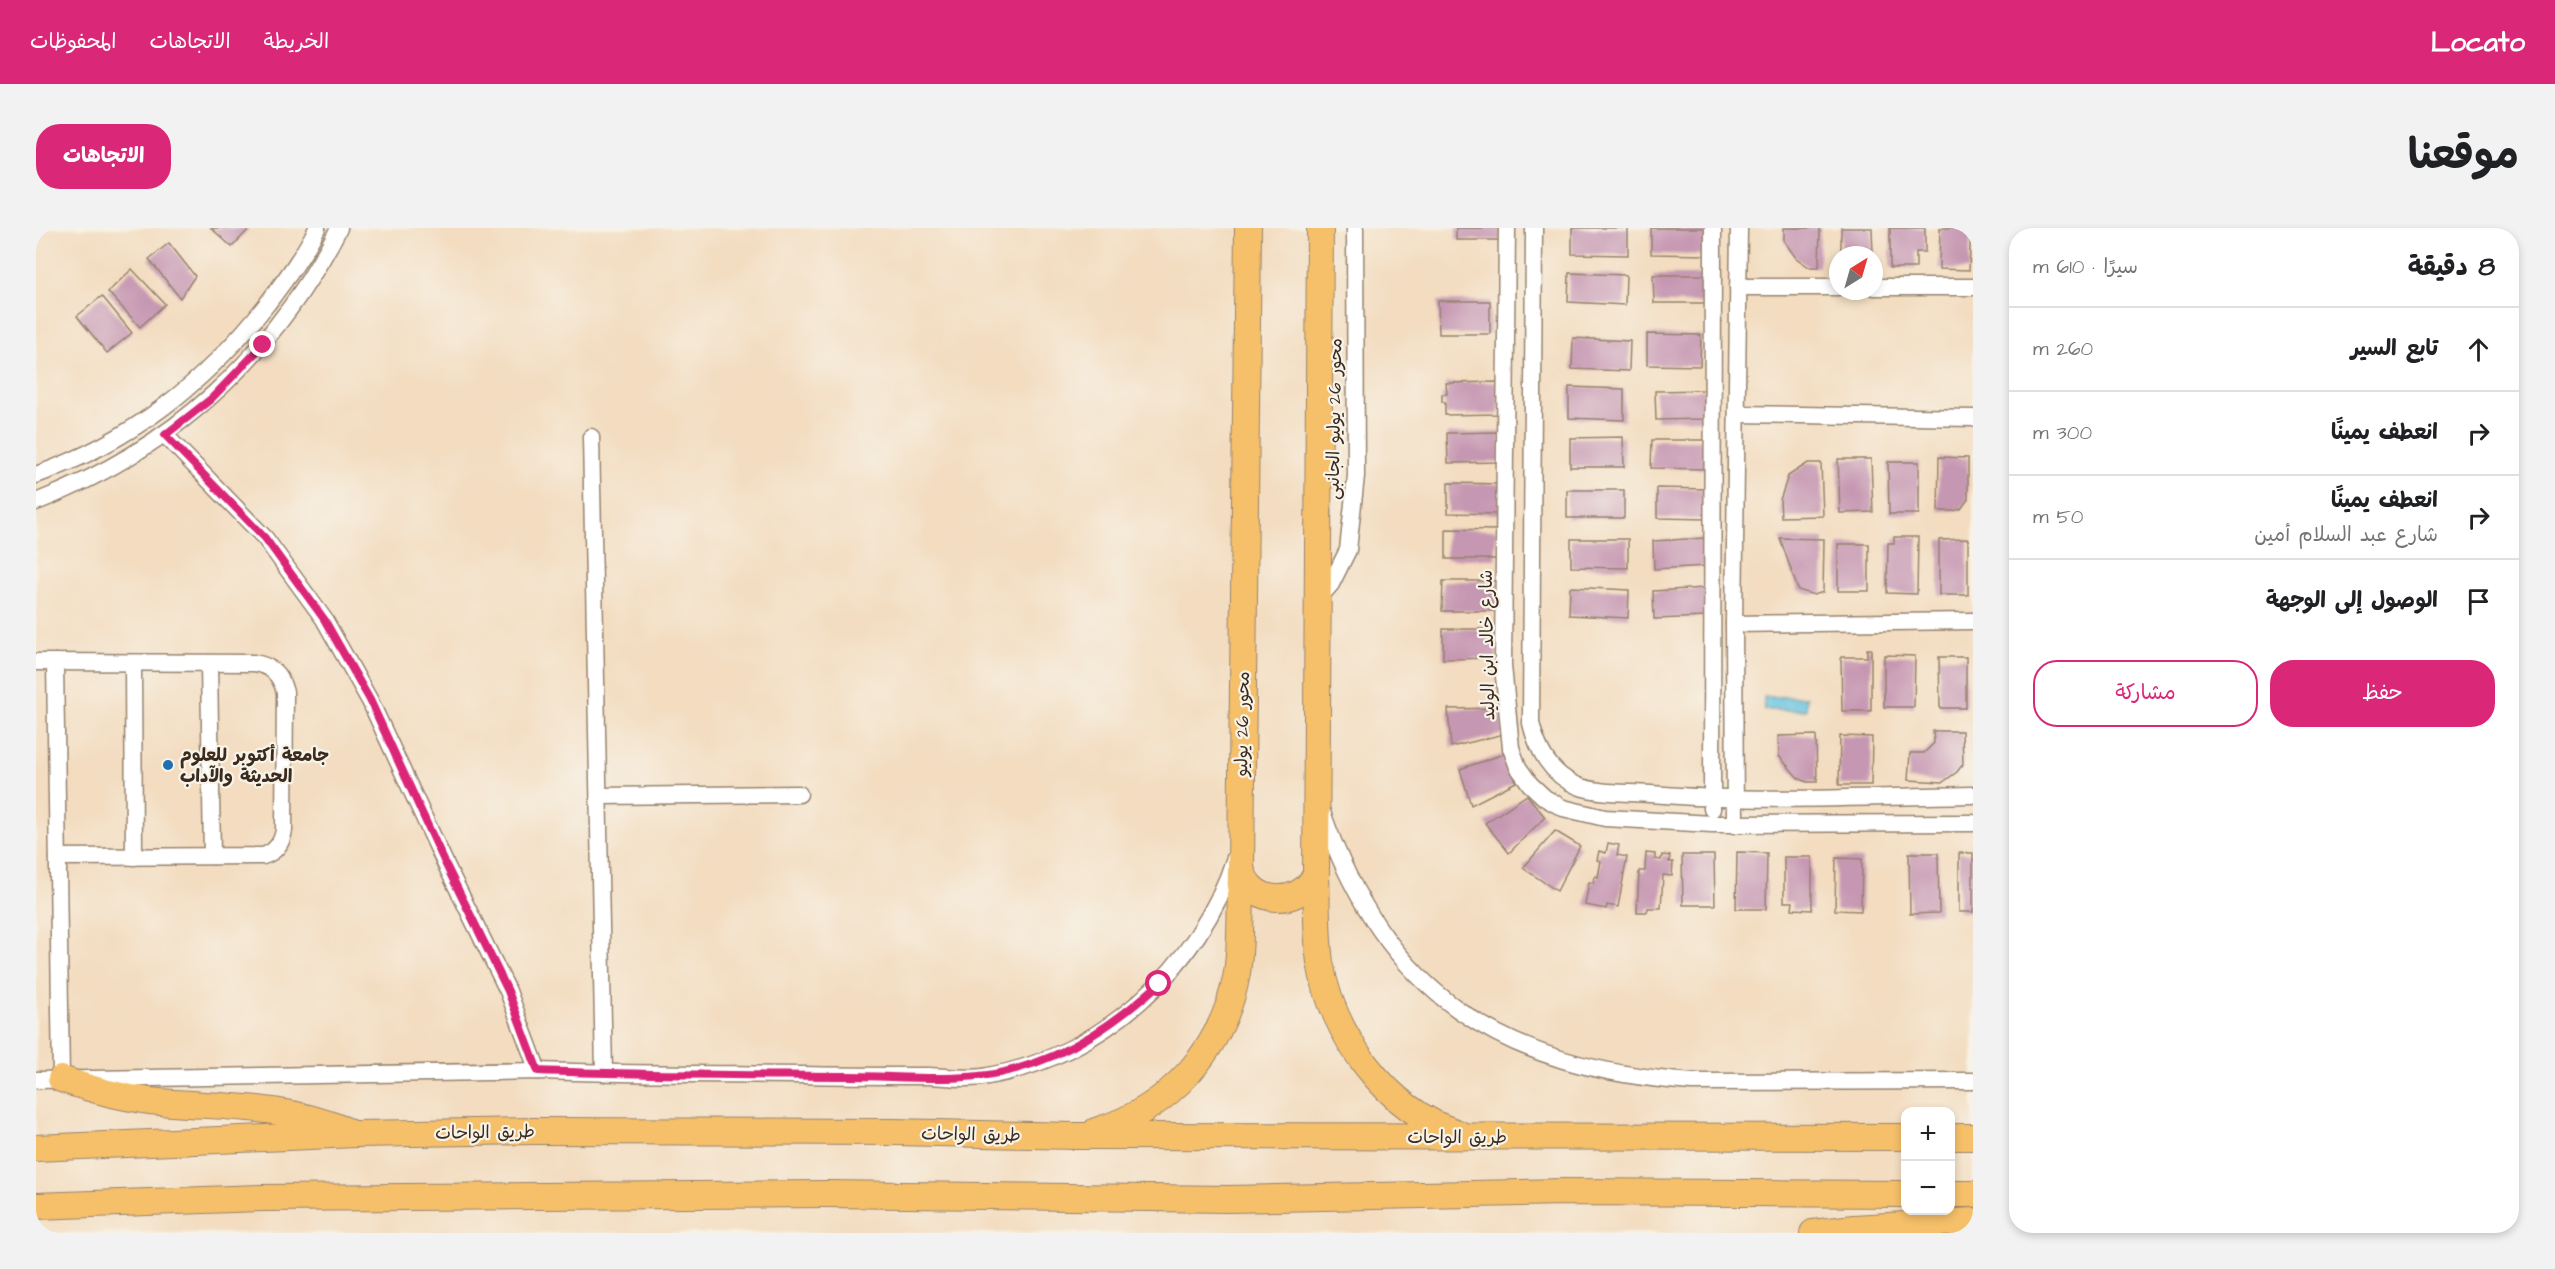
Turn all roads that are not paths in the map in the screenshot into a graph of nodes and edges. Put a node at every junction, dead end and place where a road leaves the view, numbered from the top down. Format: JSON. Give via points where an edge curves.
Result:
{"nodes":[{"id":1,"x":317,"y":228,"type":"edge"},
{"id":2,"x":339,"y":228,"type":"edge"},
{"id":3,"x":1248,"y":228,"type":"edge"},
{"id":4,"x":1320,"y":228,"type":"edge"},
{"id":5,"x":1355,"y":228,"type":"edge"},
{"id":6,"x":1507,"y":228,"type":"edge"},
{"id":7,"x":1534,"y":228,"type":"edge"},
{"id":8,"x":1713,"y":228,"type":"edge"},
{"id":9,"x":1739,"y":228,"type":"edge"},
{"id":10,"x":1738,"y":286,"type":"junction"},
{"id":11,"x":1829,"y":287,"type":"edge"},
{"id":12,"x":1883,"y":287,"type":"edge"},
{"id":13,"x":1973,"y":287,"type":"edge"},
{"id":14,"x":1533,"y":331,"type":"junction"},
{"id":15,"x":1506,"y":332,"type":"junction"},
{"id":16,"x":1737,"y":414,"type":"junction"},
{"id":17,"x":1973,"y":418,"type":"edge"},
{"id":18,"x":165,"y":435,"type":"junction"},
{"id":19,"x":591,"y":437,"type":"dead end"},
{"id":20,"x":36,"y":475,"type":"edge"},
{"id":21,"x":36,"y":502,"type":"edge"},
{"id":22,"x":1317,"y":601,"type":"junction"},
{"id":23,"x":1973,"y":621,"type":"edge"},
{"id":24,"x":1734,"y":624,"type":"junction"},
{"id":25,"x":36,"y":662,"type":"edge"},
{"id":26,"x":55,"y":663,"type":"junction"},
{"id":27,"x":133,"y":663,"type":"junction"},
{"id":28,"x":209,"y":663,"type":"junction"},
{"id":29,"x":799,"y":794,"type":"dead end"},
{"id":30,"x":1973,"y":795,"type":"edge"},
{"id":31,"x":599,"y":796,"type":"junction"},
{"id":32,"x":1317,"y":799,"type":"junction"},
{"id":33,"x":1711,"y":799,"type":"junction"},
{"id":34,"x":1735,"y":800,"type":"junction"},
{"id":35,"x":1973,"y":823,"type":"edge"},
{"id":36,"x":1712,"y":824,"type":"junction"},
{"id":37,"x":1735,"y":825,"type":"junction"},
{"id":38,"x":1241,"y":840,"type":"junction"},
{"id":39,"x":212,"y":856,"type":"junction"},
{"id":40,"x":58,"y":857,"type":"junction"},
{"id":41,"x":134,"y":857,"type":"junction"},
{"id":42,"x":1241,"y":868,"type":"junction"},
{"id":43,"x":1316,"y":874,"type":"junction"},
{"id":44,"x":538,"y":1071,"type":"junction"},
{"id":45,"x":604,"y":1073,"type":"junction"},
{"id":46,"x":48,"y":1080,"type":"edge"},
{"id":47,"x":1973,"y":1081,"type":"edge"},
{"id":48,"x":356,"y":1134,"type":"junction"},
{"id":49,"x":1074,"y":1136,"type":"junction"},
{"id":50,"x":1470,"y":1137,"type":"junction"},
{"id":51,"x":1901,"y":1137,"type":"edge"},
{"id":52,"x":1955,"y":1137,"type":"edge"},
{"id":53,"x":1973,"y":1137,"type":"edge"},
{"id":54,"x":36,"y":1148,"type":"edge"},
{"id":55,"x":1901,"y":1194,"type":"edge"},
{"id":56,"x":1955,"y":1194,"type":"edge"},
{"id":57,"x":1973,"y":1194,"type":"edge"},
{"id":58,"x":36,"y":1206,"type":"edge"},
{"id":59,"x":1973,"y":1221,"type":"edge"},
{"id":60,"x":1813,"y":1233,"type":"edge"}],
"edges":[{"from":1,"to":20,"type":"street","via":[[290,274],[246,331],[192,386],[128,432]]},
{"from":2,"to":18,"type":"street","via":[[308,284],[263,345],[211,399]]},
{"from":3,"to":38,"type":"highway","name":"محور 26 يوليو"},
{"from":4,"to":22,"type":"highway"},
{"from":5,"to":22,"type":"street","name":"محور 26 يوليو الجانبى","via":[[1356,476],[1348,550],[1331,584]]},
{"from":6,"to":15,"type":"street","name":"شارع خالد ابن الوليد"},
{"from":7,"to":14,"type":"street"},
{"from":8,"to":33,"type":"street"},
{"from":9,"to":10,"type":"street"},
{"from":10,"to":11,"type":"street"},
{"from":10,"to":16,"type":"street"},
{"from":12,"to":13,"type":"street"},
{"from":14,"to":15,"type":"street"},
{"from":14,"to":33,"type":"street","via":[[1531,723],[1535,742],[1546,760],[1578,786]]},
{"from":15,"to":36,"type":"street","name":"شارع خالد ابن الوليد","via":[[1503,666],[1510,748],[1530,784],[1563,808],[1605,818]]},
{"from":16,"to":17,"type":"street"},
{"from":16,"to":24,"type":"street"},
{"from":18,"to":21,"type":"street","via":[[75,486]]},
{"from":18,"to":44,"type":"street","via":[[265,538],[324,619],[370,700],[508,991]]},
{"from":19,"to":31,"type":"street"},
{"from":22,"to":32,"type":"highway"},
{"from":23,"to":24,"type":"street"},
{"from":24,"to":34,"type":"street"},
{"from":25,"to":26,"type":"street"},
{"from":26,"to":27,"type":"street"},
{"from":26,"to":40,"type":"street"},
{"from":27,"to":28,"type":"street"},
{"from":27,"to":41,"type":"street"},
{"from":28,"to":39,"type":"street"},
{"from":28,"to":39,"type":"street","via":[[266,665],[275,671],[285,692],[281,842],[263,856]]},
{"from":29,"to":31,"type":"street"},
{"from":30,"to":34,"type":"street"},
{"from":31,"to":45,"type":"street"},
{"from":32,"to":43,"type":"highway"},
{"from":32,"to":47,"type":"street","via":[[1351,884],[1398,956],[1433,992],[1490,1030],[1521,1044],[1587,1066],[1692,1082]]},
{"from":33,"to":34,"type":"street"},
{"from":33,"to":36,"type":"street"},
{"from":34,"to":37,"type":"street"},
{"from":35,"to":37,"type":"street","name":"شارع خالد ابن الوليد"},
{"from":36,"to":37,"type":"street","name":"شارع خالد ابن الوليد"},
{"from":38,"to":42,"type":"highway","name":"محور 26 يوليو"},
{"from":38,"to":45,"type":"street","via":[[1217,903],[1201,932],[1159,984],[1108,1026],[1050,1058],[986,1077]]},
{"from":39,"to":41,"type":"street"},
{"from":40,"to":41,"type":"street"},
{"from":40,"to":46,"type":"street"},
{"from":42,"to":43,"type":"highway","via":[[1255,891],[1272,898],[1299,894]]},
{"from":42,"to":49,"type":"highway","name":"محور 26 يوليو","via":[[1237,972],[1224,1020],[1212,1041],[1182,1081],[1157,1102],[1121,1122]]},
{"from":43,"to":50,"type":"highway","via":[[1320,960],[1326,987],[1348,1038],[1375,1075],[1401,1100],[1447,1130]]},
{"from":44,"to":45,"type":"street"},
{"from":44,"to":46,"type":"street"},
{"from":46,"to":48,"type":"highway","via":[[129,1098],[285,1112]]},
{"from":48,"to":49,"type":"highway","name":"طريق الواحات","via":[[727,1131]]},
{"from":48,"to":54,"type":"highway","name":"طريق الواحات"},
{"from":49,"to":50,"type":"highway","name":"طريق الواحات"},
{"from":50,"to":51,"type":"highway","name":"طريق الواحات"},
{"from":52,"to":53,"type":"highway"},
{"from":55,"to":58,"type":"highway","via":[[1564,1192],[1228,1199],[780,1194],[261,1198]]},
{"from":56,"to":57,"type":"highway"},
{"from":59,"to":60,"type":"highway"}]}
